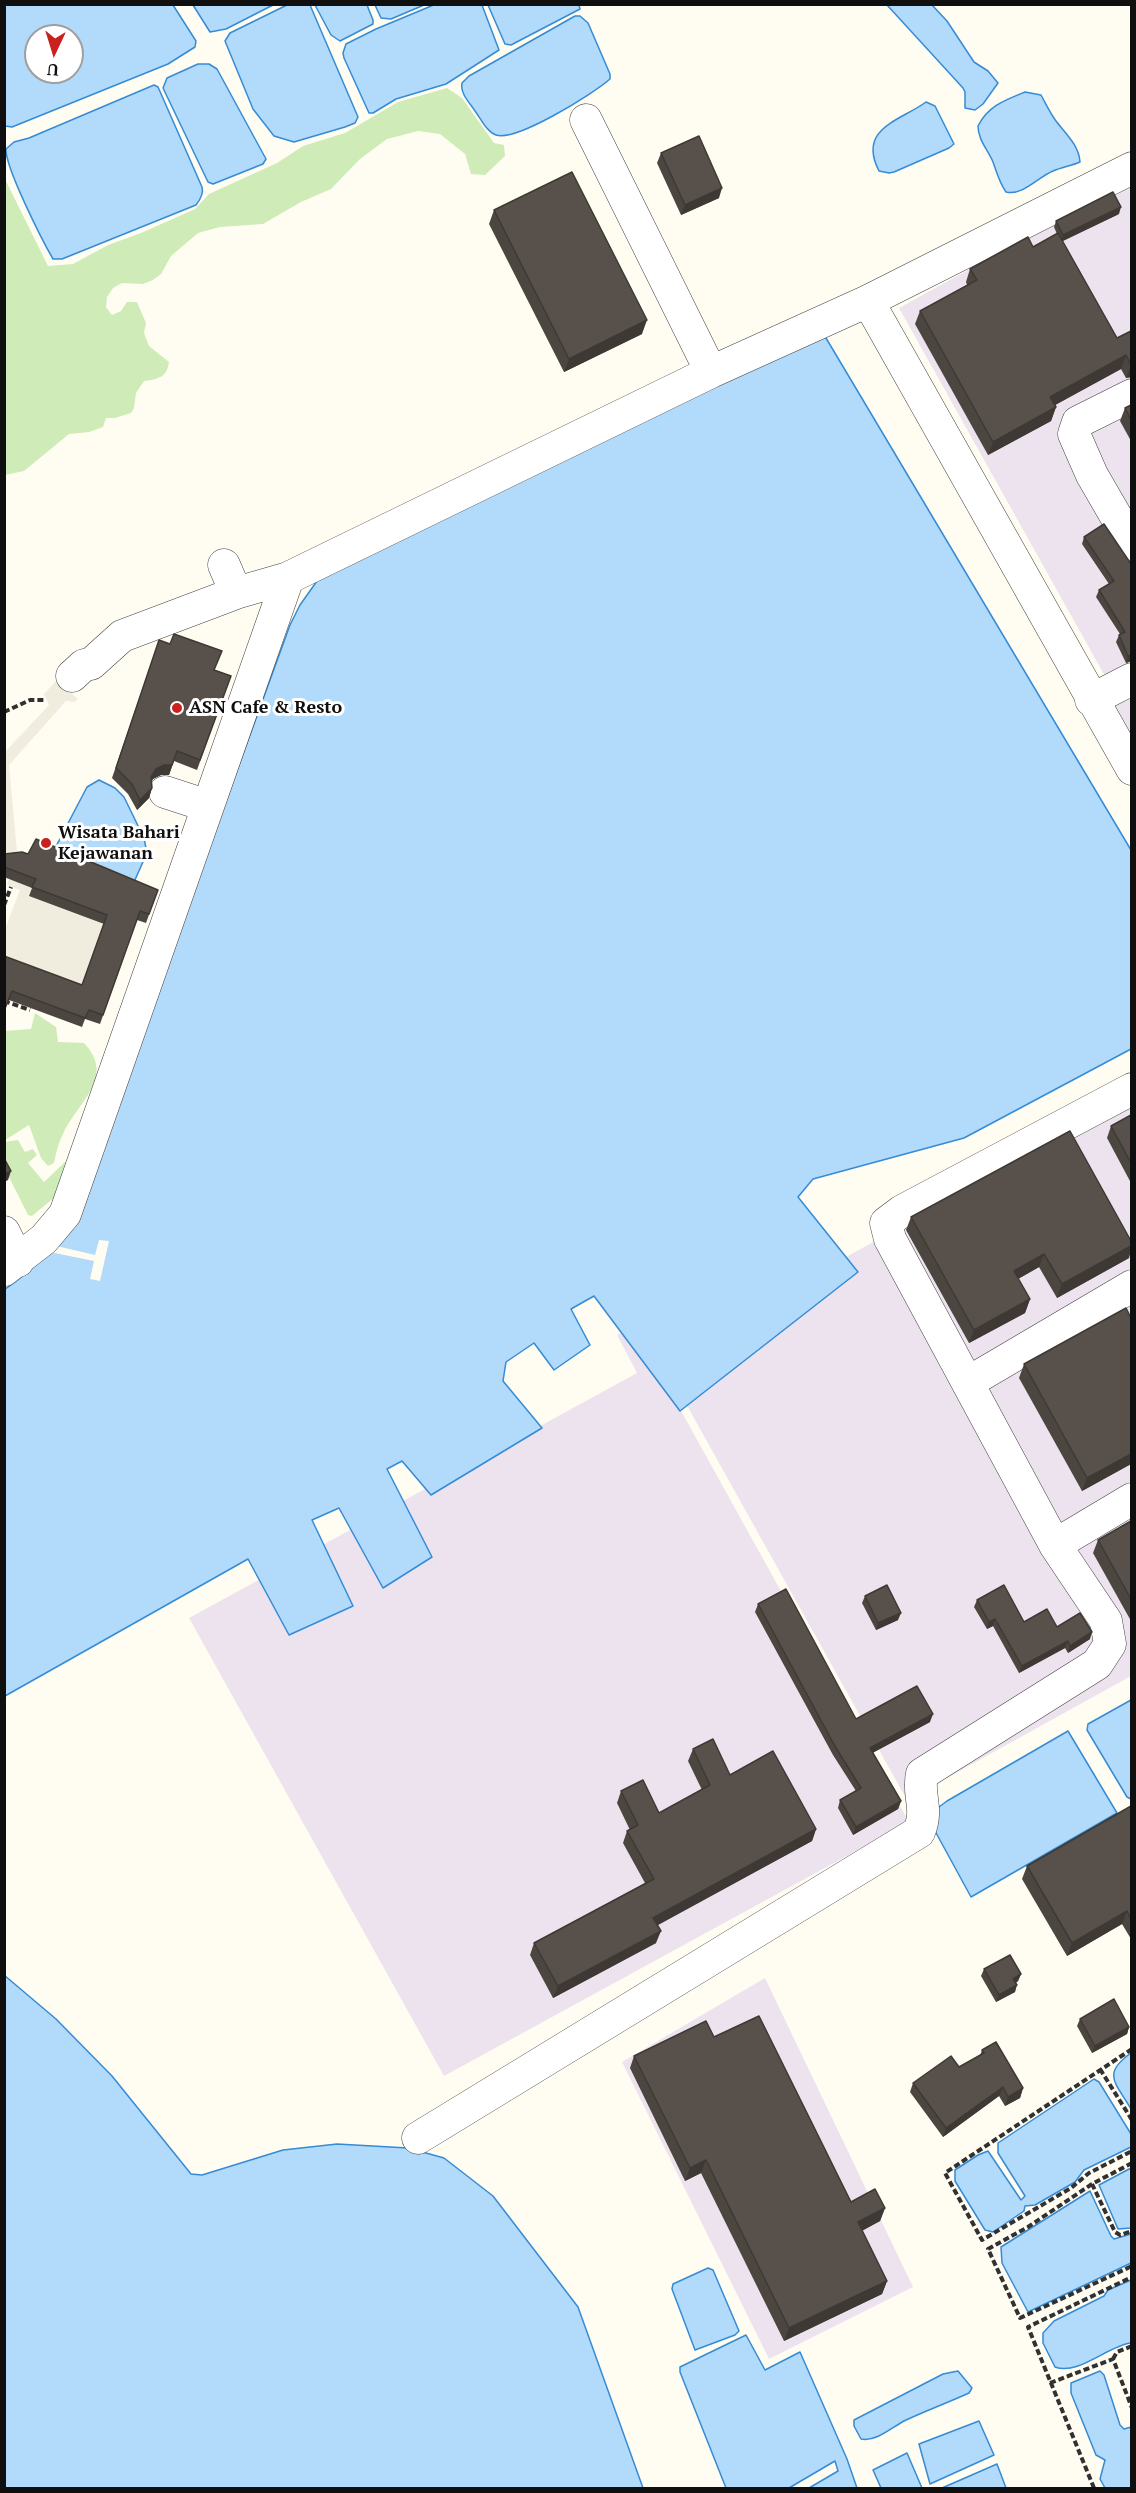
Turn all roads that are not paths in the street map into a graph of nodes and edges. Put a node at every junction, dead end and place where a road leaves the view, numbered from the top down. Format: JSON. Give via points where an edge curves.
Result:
{"nodes":[{"id":1,"x":586,"y":120,"type":"dead end"},
{"id":2,"x":1131,"y":168,"type":"edge"},
{"id":3,"x":867,"y":301,"type":"junction"},
{"id":4,"x":711,"y":372,"type":"junction"},
{"id":5,"x":1131,"y":395,"type":"edge"},
{"id":6,"x":1131,"y":544,"type":"edge"},
{"id":7,"x":288,"y":578,"type":"junction"},
{"id":8,"x":72,"y":676,"type":"dead end"},
{"id":9,"x":1131,"y":679,"type":"edge"},
{"id":10,"x":1091,"y":700,"type":"junction"},
{"id":11,"x":1131,"y":769,"type":"edge"},
{"id":12,"x":165,"y":792,"type":"dead end"},
{"id":13,"x":208,"y":806,"type":"junction"},
{"id":14,"x":1131,"y":1089,"type":"edge"},
{"id":15,"x":4,"y":1232,"type":"edge"},
{"id":16,"x":11,"y":1266,"type":"edge"},
{"id":17,"x":1131,"y":1286,"type":"edge"},
{"id":18,"x":969,"y":1382,"type":"junction"},
{"id":19,"x":1131,"y":1499,"type":"edge"},
{"id":20,"x":1055,"y":1545,"type":"junction"},
{"id":21,"x":418,"y":2138,"type":"dead end"}],
"edges":[{"from":1,"to":4,"type":"lane"},
{"from":2,"to":3,"type":"lane"},
{"from":3,"to":4,"type":"lane"},
{"from":3,"to":10,"type":"lane"},
{"from":4,"to":7,"type":"lane"},
{"from":5,"to":6,"type":"lane","via":[[1078,422],[1074,434]]},
{"from":7,"to":8,"type":"lane","via":[[230,579],[122,636]]},
{"from":7,"to":13,"type":"lane"},
{"from":9,"to":10,"type":"lane"},
{"from":10,"to":11,"type":"lane"},
{"from":12,"to":13,"type":"lane"},
{"from":13,"to":16,"type":"lane","via":[[65,1214],[44,1239]]},
{"from":14,"to":18,"type":"lane","via":[[896,1214],[886,1223],[890,1239]]},
{"from":15,"to":16,"type":"lane"},
{"from":17,"to":18,"type":"lane"},
{"from":18,"to":20,"type":"lane"},
{"from":19,"to":20,"type":"lane"},
{"from":20,"to":21,"type":"lane","via":[[1106,1621],[1110,1644],[1097,1664],[922,1774],[925,1811],[920,1832]]}]}
